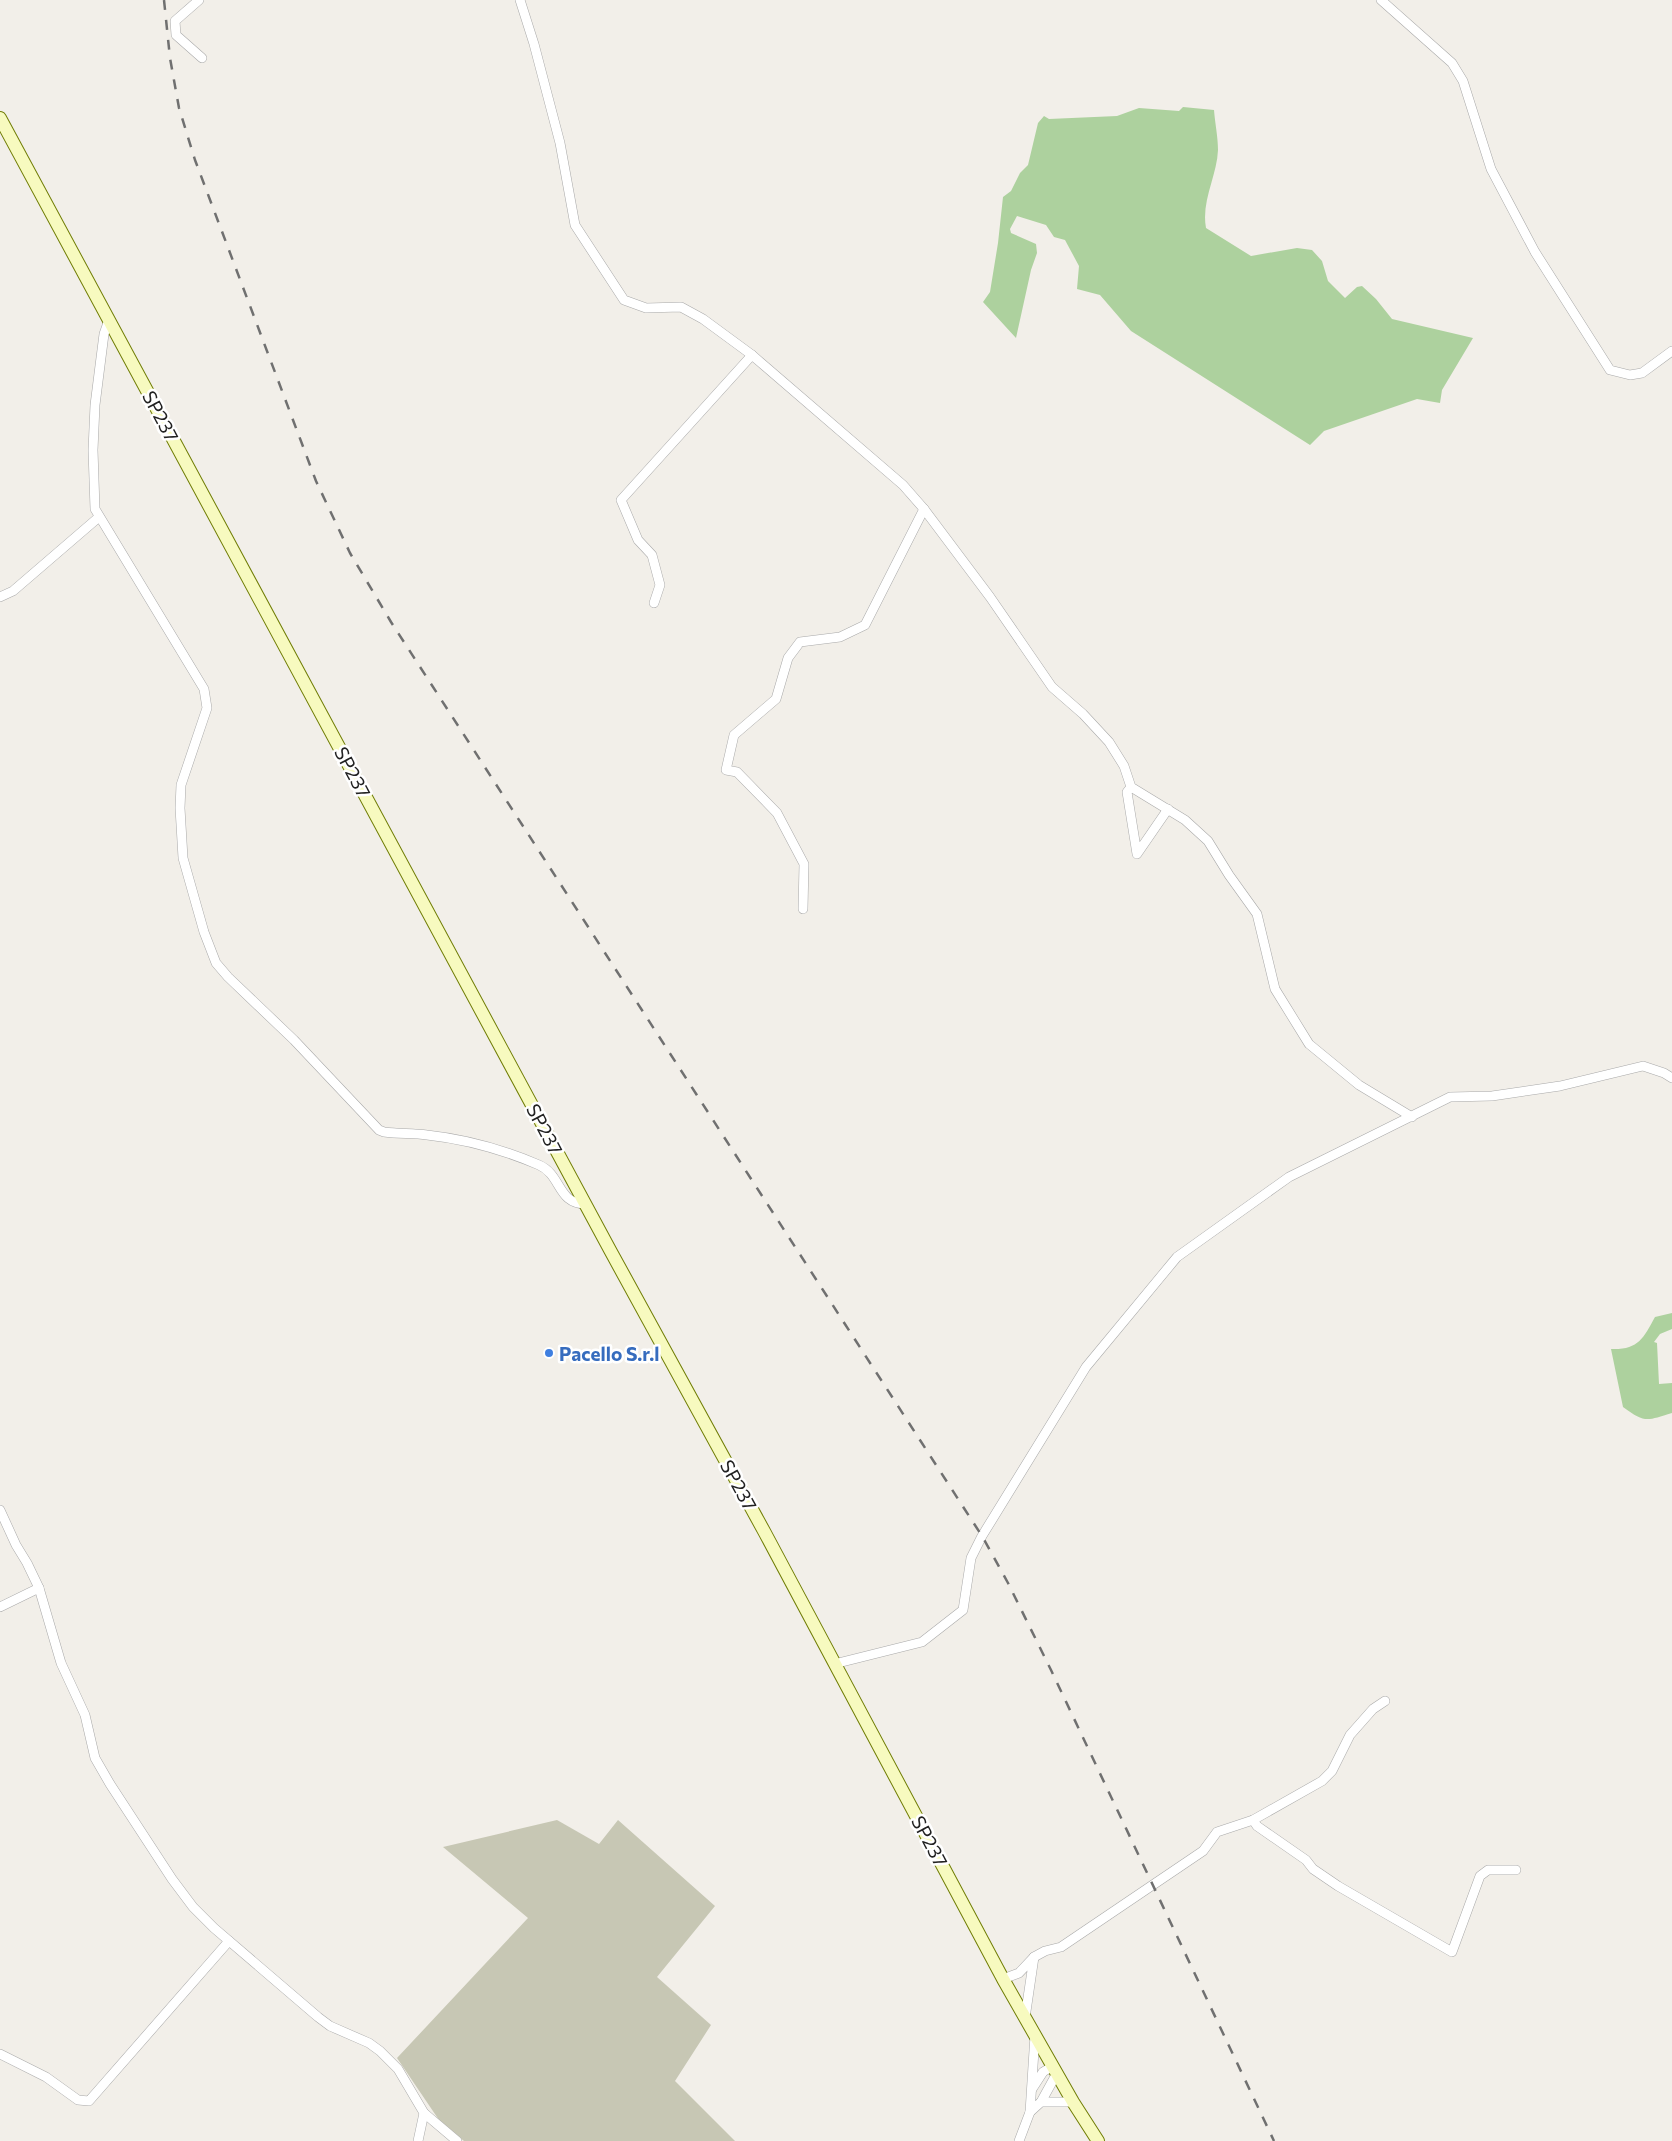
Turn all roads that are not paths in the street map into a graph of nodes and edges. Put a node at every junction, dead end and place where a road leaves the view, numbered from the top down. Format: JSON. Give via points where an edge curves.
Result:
{"nodes":[{"id":1,"x":199,"y":0,"type":"edge"},
{"id":2,"x":520,"y":0,"type":"edge"},
{"id":3,"x":1385,"y":1,"type":"edge"},
{"id":4,"x":202,"y":58,"type":"dead end"},
{"id":5,"x":0,"y":118,"type":"edge"},
{"id":6,"x":109,"y":320,"type":"junction"},
{"id":7,"x":1672,"y":351,"type":"edge"},
{"id":8,"x":752,"y":356,"type":"junction"},
{"id":9,"x":924,"y":509,"type":"junction"},
{"id":10,"x":99,"y":517,"type":"junction"},
{"id":11,"x":0,"y":597,"type":"edge"},
{"id":12,"x":654,"y":603,"type":"dead end"},
{"id":13,"x":1131,"y":787,"type":"junction"},
{"id":14,"x":1168,"y":809,"type":"junction"},
{"id":15,"x":802,"y":909,"type":"dead end"},
{"id":16,"x":1672,"y":1078,"type":"edge"},
{"id":17,"x":1412,"y":1117,"type":"junction"},
{"id":18,"x":586,"y":1204,"type":"junction"},
{"id":19,"x":0,"y":1512,"type":"edge"},
{"id":20,"x":39,"y":1588,"type":"junction"},
{"id":21,"x":0,"y":1606,"type":"edge"},
{"id":22,"x":834,"y":1664,"type":"junction"},
{"id":23,"x":1386,"y":1701,"type":"dead end"},
{"id":24,"x":1254,"y":1820,"type":"junction"},
{"id":25,"x":1516,"y":1870,"type":"dead end"},
{"id":26,"x":229,"y":1941,"type":"junction"},
{"id":27,"x":1034,"y":1957,"type":"junction"},
{"id":28,"x":1003,"y":1979,"type":"junction"},
{"id":29,"x":1024,"y":2018,"type":"junction"},
{"id":30,"x":1035,"y":2032,"type":"junction"},
{"id":31,"x":0,"y":2054,"type":"edge"},
{"id":32,"x":1055,"y":2069,"type":"junction"},
{"id":33,"x":1031,"y":2090,"type":"junction"},
{"id":34,"x":1041,"y":2102,"type":"junction"},
{"id":35,"x":1073,"y":2102,"type":"junction"},
{"id":36,"x":1030,"y":2112,"type":"junction"},
{"id":37,"x":424,"y":2113,"type":"junction"},
{"id":38,"x":1099,"y":2139,"type":"edge"},
{"id":39,"x":418,"y":2141,"type":"edge"},
{"id":40,"x":457,"y":2141,"type":"edge"},
{"id":41,"x":1019,"y":2141,"type":"edge"}],
"edges":[{"from":1,"to":4,"type":"street","via":[[175,21],[176,35]]},
{"from":2,"to":8,"type":"street","via":[[560,143],[575,224],[611,282],[624,300],[646,308],[681,307],[703,319]]},
{"from":3,"to":7,"type":"street","via":[[1452,63],[1464,80],[1491,169],[1535,252],[1610,370],[1630,375],[1642,373]]},
{"from":5,"to":6,"type":"main road","name":"SP237","number":"SP237"},
{"from":6,"to":10,"type":"street","via":[[104,334],[95,405],[94,498]]},
{"from":6,"to":18,"type":"main road","name":"SP237","number":"SP237"},
{"from":8,"to":9,"type":"street","via":[[903,485]]},
{"from":8,"to":12,"type":"street","via":[[621,500],[638,540],[652,555],[660,585]]},
{"from":9,"to":13,"type":"street","via":[[1052,687],[1109,742],[1124,766]]},
{"from":9,"to":15,"type":"street","via":[[865,625],[840,638],[800,642],[788,658],[776,699],[734,735],[726,770],[737,772],[777,812],[804,864]]},
{"from":10,"to":11,"type":"street","via":[[14,591]]},
{"from":10,"to":18,"type":"street","via":[[204,689],[207,708],[182,785],[180,808],[188,881],[216,963],[379,1130],[450,1138],[540,1165],[549,1171],[568,1200]]},
{"from":13,"to":14,"type":"street"},
{"from":13,"to":14,"type":"street","via":[[1127,792],[1137,854]]},
{"from":14,"to":17,"type":"street","via":[[1186,820],[1208,841],[1257,914],[1275,990],[1309,1044],[1359,1085]]},
{"from":16,"to":17,"type":"street","via":[[1643,1066],[1560,1086],[1492,1096],[1450,1096]]},
{"from":17,"to":22,"type":"street","via":[[1290,1177],[1177,1258],[1086,1366],[982,1536],[971,1558],[963,1610],[922,1642]]},
{"from":18,"to":22,"type":"main road","name":"SP237","number":"SP237"},
{"from":19,"to":20,"type":"street"},
{"from":20,"to":21,"type":"street"},
{"from":20,"to":26,"type":"street","via":[[61,1663],[85,1715],[95,1758],[172,1879],[193,1907]]},
{"from":22,"to":28,"type":"main road","name":"SP237","number":"SP237"},
{"from":23,"to":24,"type":"street","via":[[1373,1709],[1350,1735],[1332,1771],[1322,1781]]},
{"from":24,"to":25,"type":"street","via":[[1257,1826],[1338,1886],[1452,1952],[1480,1876],[1488,1870]]},
{"from":24,"to":27,"type":"street","via":[[1217,1832],[1203,1852],[1061,1948]]},
{"from":26,"to":31,"type":"street","via":[[89,2101],[78,2100],[46,2077]]},
{"from":26,"to":37,"type":"street","via":[[330,2026],[380,2051],[398,2070]]},
{"from":27,"to":28,"type":"street","via":[[1019,1972]]},
{"from":27,"to":29,"type":"street"},
{"from":28,"to":29,"type":"main road","name":"SP237","number":"SP237"},
{"from":29,"to":30,"type":"main road","name":"SP237","number":"SP237"},
{"from":30,"to":32,"type":"main road","name":"SP237","number":"SP237"},
{"from":30,"to":33,"type":"street"},
{"from":32,"to":33,"type":"street","via":[[1043,2072]]},
{"from":32,"to":34,"type":"street"},
{"from":32,"to":35,"type":"main road","name":"SP237","number":"SP237"},
{"from":33,"to":36,"type":"street"},
{"from":34,"to":35,"type":"street"},
{"from":34,"to":36,"type":"street"},
{"from":35,"to":38,"type":"main road","name":"SP237","number":"SP237"},
{"from":36,"to":41,"type":"street"},
{"from":37,"to":39,"type":"street"},
{"from":37,"to":40,"type":"street"}]}
